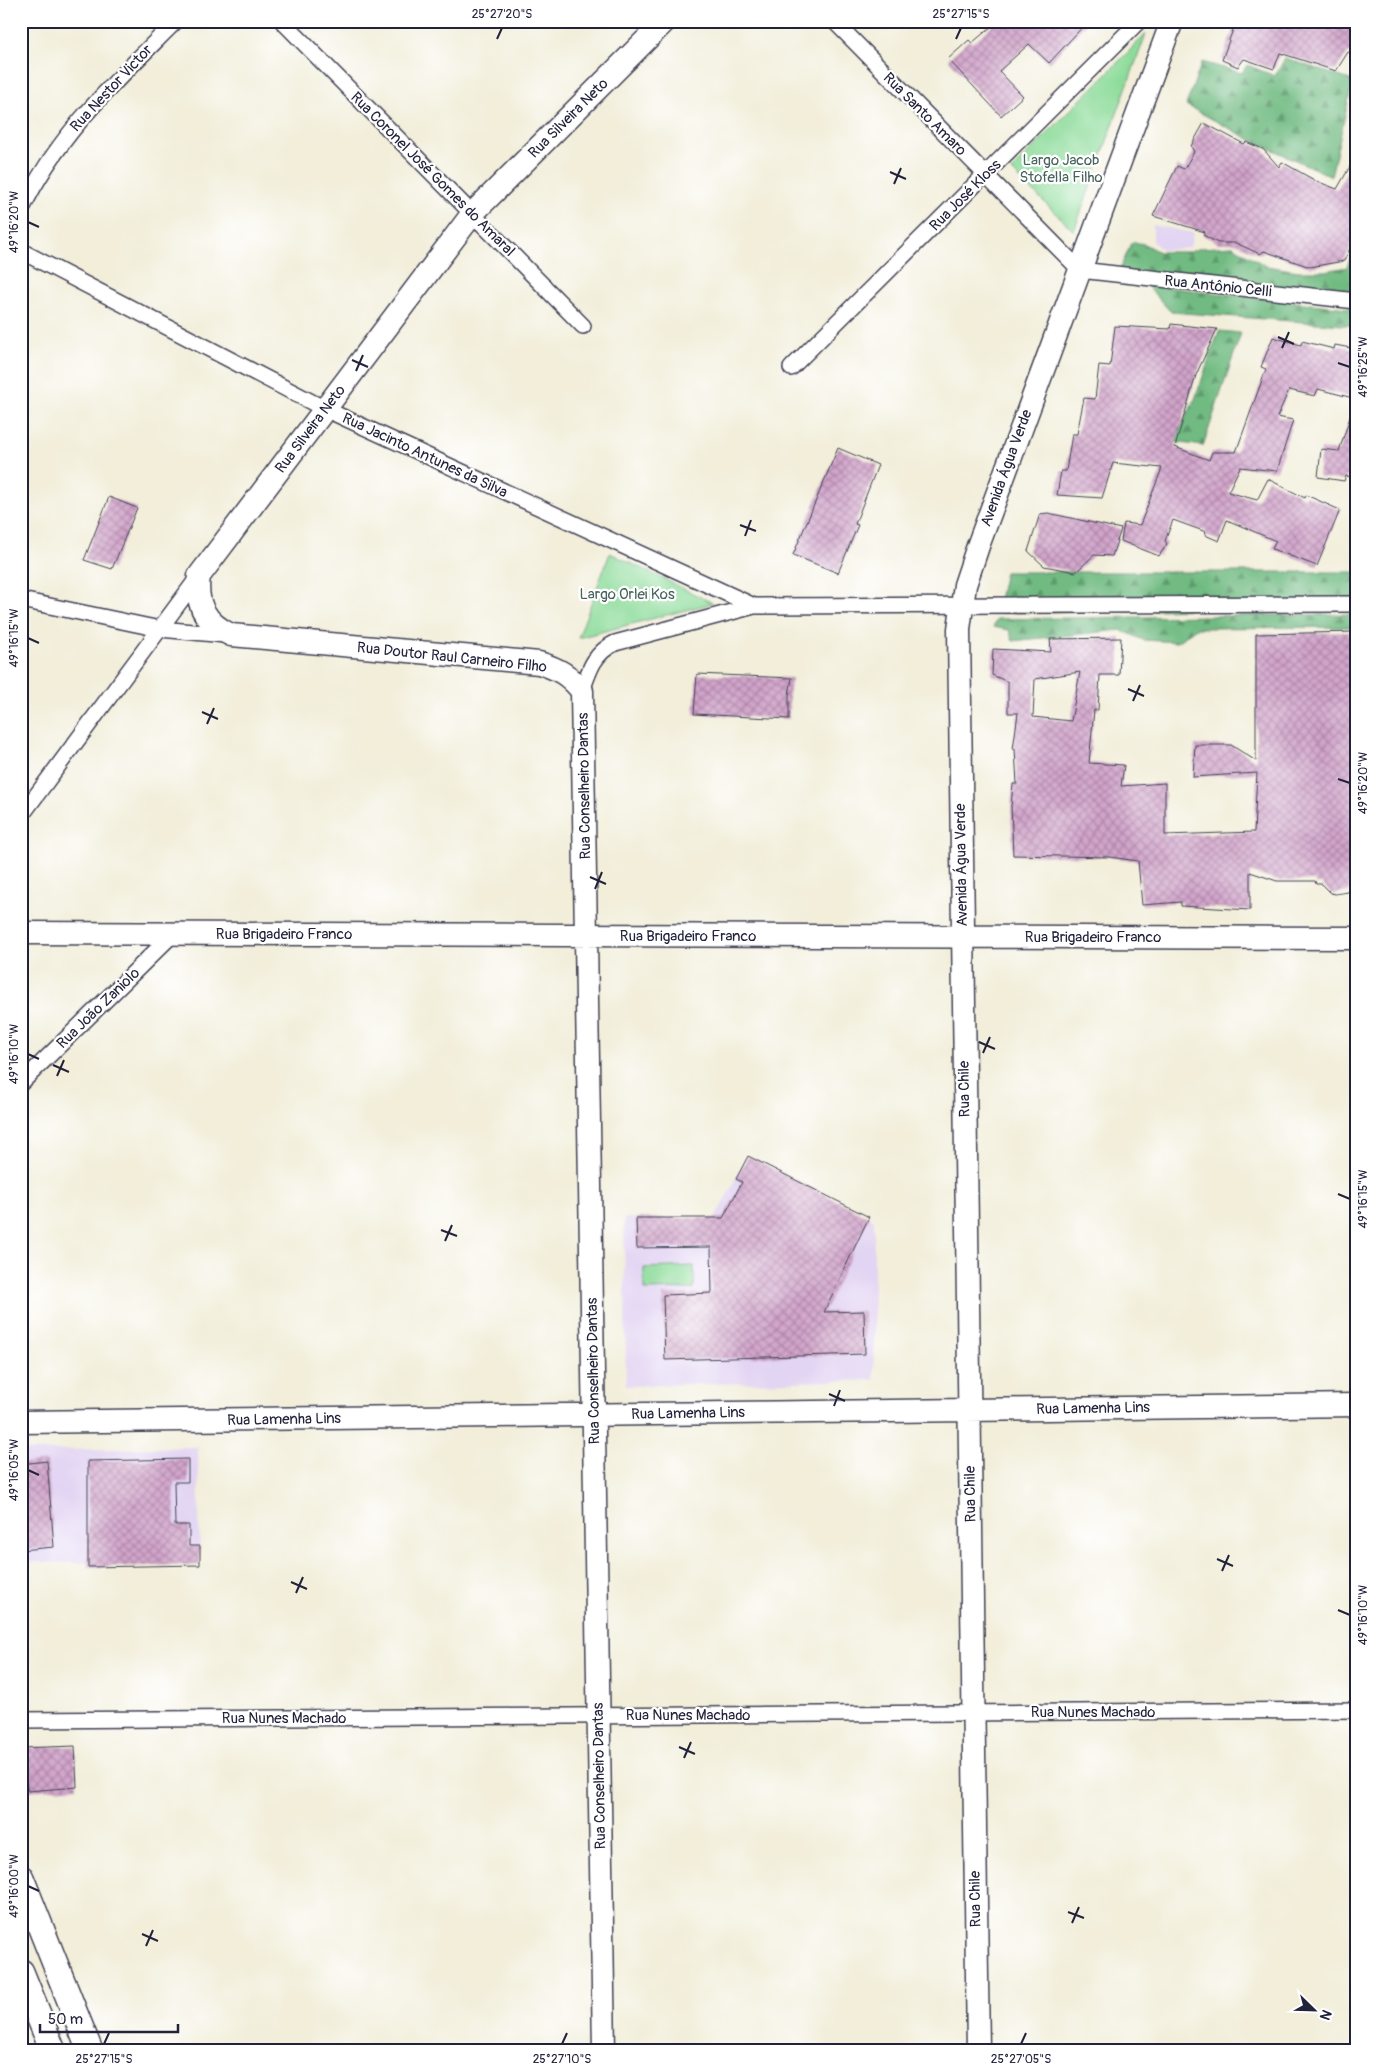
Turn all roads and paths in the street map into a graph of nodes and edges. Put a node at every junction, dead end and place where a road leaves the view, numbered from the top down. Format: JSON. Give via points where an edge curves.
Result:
{"nodes":[{"id":1,"x":176,"y":21,"type":"edge"},
{"id":2,"x":282,"y":21,"type":"edge"},
{"id":3,"x":665,"y":21,"type":"edge"},
{"id":4,"x":834,"y":21,"type":"edge"},
{"id":5,"x":1139,"y":21,"type":"edge"},
{"id":6,"x":1172,"y":21,"type":"edge"},
{"id":7,"x":985,"y":174,"type":"junction"},
{"id":8,"x":21,"y":211,"type":"edge"},
{"id":9,"x":472,"y":213,"type":"junction"},
{"id":10,"x":21,"y":251,"type":"edge"},
{"id":11,"x":1080,"y":270,"type":"junction"},
{"id":12,"x":1356,"y":301,"type":"edge"},
{"id":13,"x":583,"y":326,"type":"dead end"},
{"id":14,"x":791,"y":368,"type":"dead end"},
{"id":15,"x":325,"y":409,"type":"junction"},
{"id":16,"x":199,"y":576,"type":"junction"},
{"id":17,"x":21,"y":600,"type":"edge"},
{"id":18,"x":1356,"y":604,"type":"edge"},
{"id":19,"x":962,"y":605,"type":"junction"},
{"id":20,"x":754,"y":606,"type":"junction"},
{"id":21,"x":160,"y":629,"type":"junction"},
{"id":22,"x":231,"y":635,"type":"junction"},
{"id":23,"x":582,"y":690,"type":"junction"},
{"id":24,"x":21,"y":816,"type":"edge"},
{"id":25,"x":21,"y":933,"type":"edge"},
{"id":26,"x":174,"y":934,"type":"junction"},
{"id":27,"x":586,"y":935,"type":"junction"},
{"id":28,"x":962,"y":937,"type":"junction"},
{"id":29,"x":1356,"y":938,"type":"edge"},
{"id":30,"x":21,"y":1083,"type":"edge"},
{"id":31,"x":1356,"y":1405,"type":"edge"},
{"id":32,"x":968,"y":1410,"type":"junction"},
{"id":33,"x":594,"y":1414,"type":"junction"},
{"id":34,"x":21,"y":1422,"type":"edge"},
{"id":35,"x":1356,"y":1710,"type":"edge"},
{"id":36,"x":973,"y":1713,"type":"junction"},
{"id":37,"x":598,"y":1716,"type":"junction"},
{"id":38,"x":21,"y":1720,"type":"edge"},
{"id":39,"x":21,"y":1878,"type":"edge"},
{"id":40,"x":21,"y":1963,"type":"edge"},
{"id":41,"x":57,"y":1968,"type":"junction"},
{"id":42,"x":21,"y":1972,"type":"edge"},
{"id":43,"x":53,"y":2051,"type":"edge"},
{"id":44,"x":90,"y":2051,"type":"edge"},
{"id":45,"x":604,"y":2051,"type":"edge"},
{"id":46,"x":978,"y":2051,"type":"edge"}],
"edges":[{"from":1,"to":8,"type":"street","name":"Rua Nestor Victor","via":[[71,129],[49,160]]},
{"from":2,"to":9,"type":"street","name":"Rua Coronel José Gomes do Amaral"},
{"from":3,"to":9,"type":"main road","name":"Rua Silveira Neto"},
{"from":4,"to":7,"type":"street","name":"Rua Santo Amaro"},
{"from":5,"to":7,"type":"street","name":"Rua José Kloss"},
{"from":6,"to":11,"type":"main road","name":"Avenida Água Verde"},
{"from":7,"to":11,"type":"street","name":"Rua Santo Amaro"},
{"from":7,"to":14,"type":"street","name":"Rua José Kloss"},
{"from":9,"to":13,"type":"street","name":"Rua Coronel José Gomes do Amaral"},
{"from":9,"to":15,"type":"main road","name":"Rua Silveira Neto"},
{"from":10,"to":15,"type":"street","name":"Rua Jacinto Antunes da Silva"},
{"from":11,"to":12,"type":"street","name":"Rua Antônio Celli"},
{"from":11,"to":19,"type":"main road","name":"Avenida Água Verde","via":[[978,546]]},
{"from":15,"to":16,"type":"main road","name":"Rua Silveira Neto"},
{"from":15,"to":20,"type":"street","name":"Rua Jacinto Antunes da Silva"},
{"from":16,"to":21,"type":"street","name":"Rua Silveira Neto"},
{"from":16,"to":22,"type":"main road","name":"Rua Doutor Raul Carneiro Filho","via":[[197,591],[203,612],[218,629]]},
{"from":17,"to":21,"type":"street","name":"Rua Doutor Raul Carneiro Filho"},
{"from":18,"to":19,"type":"street"},
{"from":19,"to":20,"type":"street"},
{"from":19,"to":28,"type":"main road","name":"Avenida Água Verde","via":[[958,658]]},
{"from":20,"to":23,"type":"street","via":[[603,648],[591,666]]},
{"from":21,"to":22,"type":"street","name":"Rua Doutor Raul Carneiro Filho"},
{"from":21,"to":24,"type":"street","name":"Rua Silveira Neto"},
{"from":22,"to":23,"type":"main road","name":"Rua Doutor Raul Carneiro Filho","via":[[539,663],[570,676]]},
{"from":23,"to":27,"type":"main road","name":"Rua Conselheiro Dantas"},
{"from":25,"to":26,"type":"main road","name":"Rua Brigadeiro Franco"},
{"from":26,"to":27,"type":"main road","name":"Rua Brigadeiro Franco"},
{"from":26,"to":30,"type":"street","name":"Rua João Zaniolo"},
{"from":27,"to":28,"type":"main road","name":"Rua Brigadeiro Franco"},
{"from":27,"to":33,"type":"main road","name":"Rua Conselheiro Dantas"},
{"from":28,"to":29,"type":"main road","name":"Rua Brigadeiro Franco"},
{"from":28,"to":32,"type":"main road","name":"Rua Chile"},
{"from":31,"to":32,"type":"main road","name":"Rua Lamenha Lins"},
{"from":32,"to":33,"type":"main road","name":"Rua Lamenha Lins"},
{"from":32,"to":36,"type":"main road","name":"Rua Chile"},
{"from":33,"to":34,"type":"main road","name":"Rua Lamenha Lins"},
{"from":33,"to":37,"type":"main road","name":"Rua Conselheiro Dantas"},
{"from":35,"to":36,"type":"street","name":"Rua Nunes Machado"},
{"from":36,"to":37,"type":"street","name":"Rua Nunes Machado"},
{"from":36,"to":46,"type":"main road","name":"Rua Chile"},
{"from":37,"to":38,"type":"street","name":"Rua Nunes Machado"},
{"from":37,"to":45,"type":"main road","name":"Rua Conselheiro Dantas"},
{"from":39,"to":41,"type":"main road"},
{"from":40,"to":41,"type":"main road"},
{"from":41,"to":44,"type":"main road"},
{"from":42,"to":43,"type":"main road"}]}
